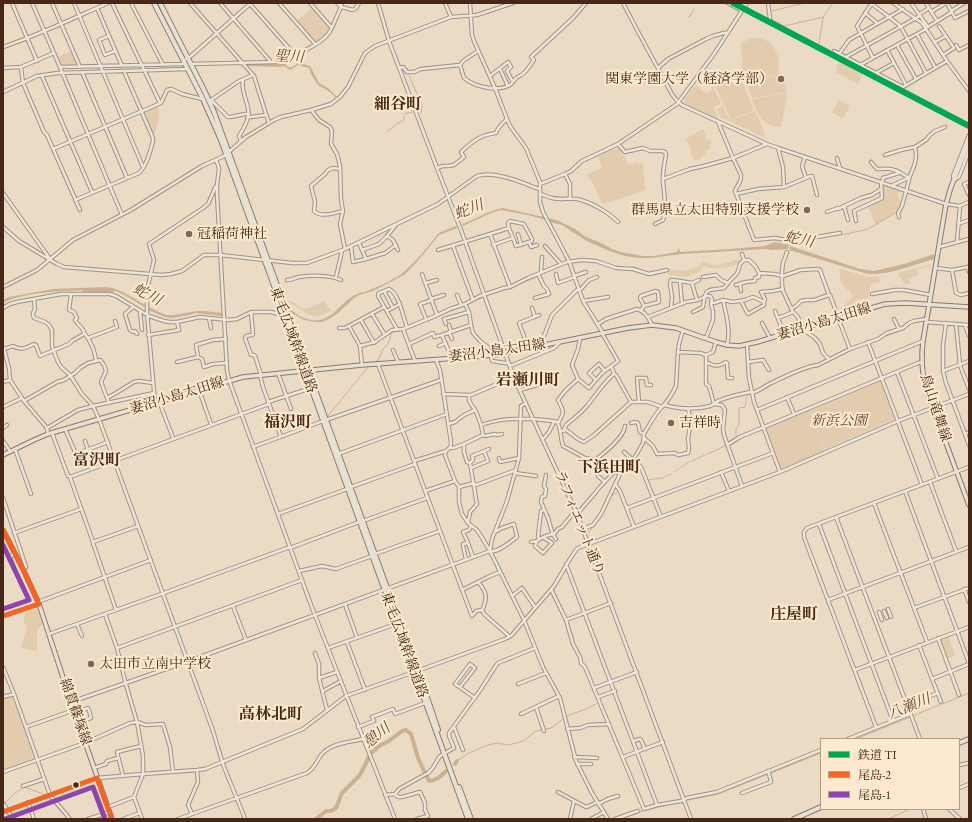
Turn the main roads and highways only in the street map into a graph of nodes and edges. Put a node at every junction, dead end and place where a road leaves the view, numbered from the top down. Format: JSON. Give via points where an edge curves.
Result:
{"nodes":[{"id":1,"x":154,"y":3,"type":"edge"},
{"id":2,"x":160,"y":3,"type":"edge"},
{"id":3,"x":188,"y":65,"type":"junction"},
{"id":4,"x":968,"y":144,"type":"edge"},
{"id":5,"x":228,"y":153,"type":"junction"},
{"id":6,"x":929,"y":304,"type":"junction"},
{"id":7,"x":969,"y":307,"type":"edge"},
{"id":8,"x":306,"y":370,"type":"junction"},
{"id":9,"x":324,"y":421,"type":"junction"},
{"id":10,"x":3,"y":455,"type":"edge"},
{"id":11,"x":349,"y":488,"type":"junction"},
{"id":12,"x":969,"y":505,"type":"edge"},
{"id":13,"x":3,"y":530,"type":"edge"},
{"id":14,"x":386,"y":589,"type":"junction"},
{"id":15,"x":416,"y":672,"type":"junction"},
{"id":16,"x":445,"y":753,"type":"junction"},
{"id":17,"x":820,"y":807,"type":"edge"},
{"id":18,"x":112,"y":819,"type":"edge"},
{"id":19,"x":469,"y":819,"type":"edge"},
{"id":20,"x":794,"y":819,"type":"edge"}],
"edges":[{"from":1,"to":3,"type":"highway","name":"東毛広域幹線道路"},
{"from":2,"to":3,"type":"highway","name":"東毛広域幹線道路"},
{"from":3,"to":5,"type":"highway","name":"東毛広域幹線道路"},
{"from":3,"to":5,"type":"highway","name":"東毛広域幹線道路","via":[[210,101]]},
{"from":4,"to":6,"type":"main road","name":"鳥山竜舞線","via":[[946,204]]},
{"from":5,"to":8,"type":"highway","name":"東毛広域幹線道路"},
{"from":6,"to":7,"type":"main road","name":"妻沼小島太田線"},
{"from":6,"to":8,"type":"main road","name":"妻沼小島太田線","via":[[885,304],[739,346],[716,342],[683,330],[652,325],[490,355]]},
{"from":6,"to":12,"type":"main road","name":"鳥山竜舞線","via":[[923,341],[924,378]]},
{"from":8,"to":9,"type":"highway","name":"東毛広域幹線道路"},
{"from":8,"to":9,"type":"highway","name":"東毛広域幹線道路"},
{"from":8,"to":10,"type":"main road","name":"妻沼小島太田線","via":[[229,380],[65,429]]},
{"from":9,"to":11,"type":"highway","name":"東毛広域幹線道路"},
{"from":9,"to":11,"type":"highway","name":"東毛広域幹線道路"},
{"from":11,"to":14,"type":"highway","name":"東毛広域幹線道路"},
{"from":13,"to":18,"type":"main road","name":"綿貫篠塚線","via":[[39,603]]},
{"from":14,"to":15,"type":"highway","name":"東毛広域幹線道路"},
{"from":14,"to":15,"type":"highway","name":"東毛広域幹線道路","via":[[396,624]]},
{"from":15,"to":16,"type":"highway","name":"東毛広域幹線道路"},
{"from":15,"to":16,"type":"highway","name":"東毛広域幹線道路"},
{"from":16,"to":19,"type":"highway","name":"東毛広域幹線道路"},
{"from":16,"to":19,"type":"highway","name":"東毛広域幹線道路"},
{"from":17,"to":20,"type":"highway"}]}
